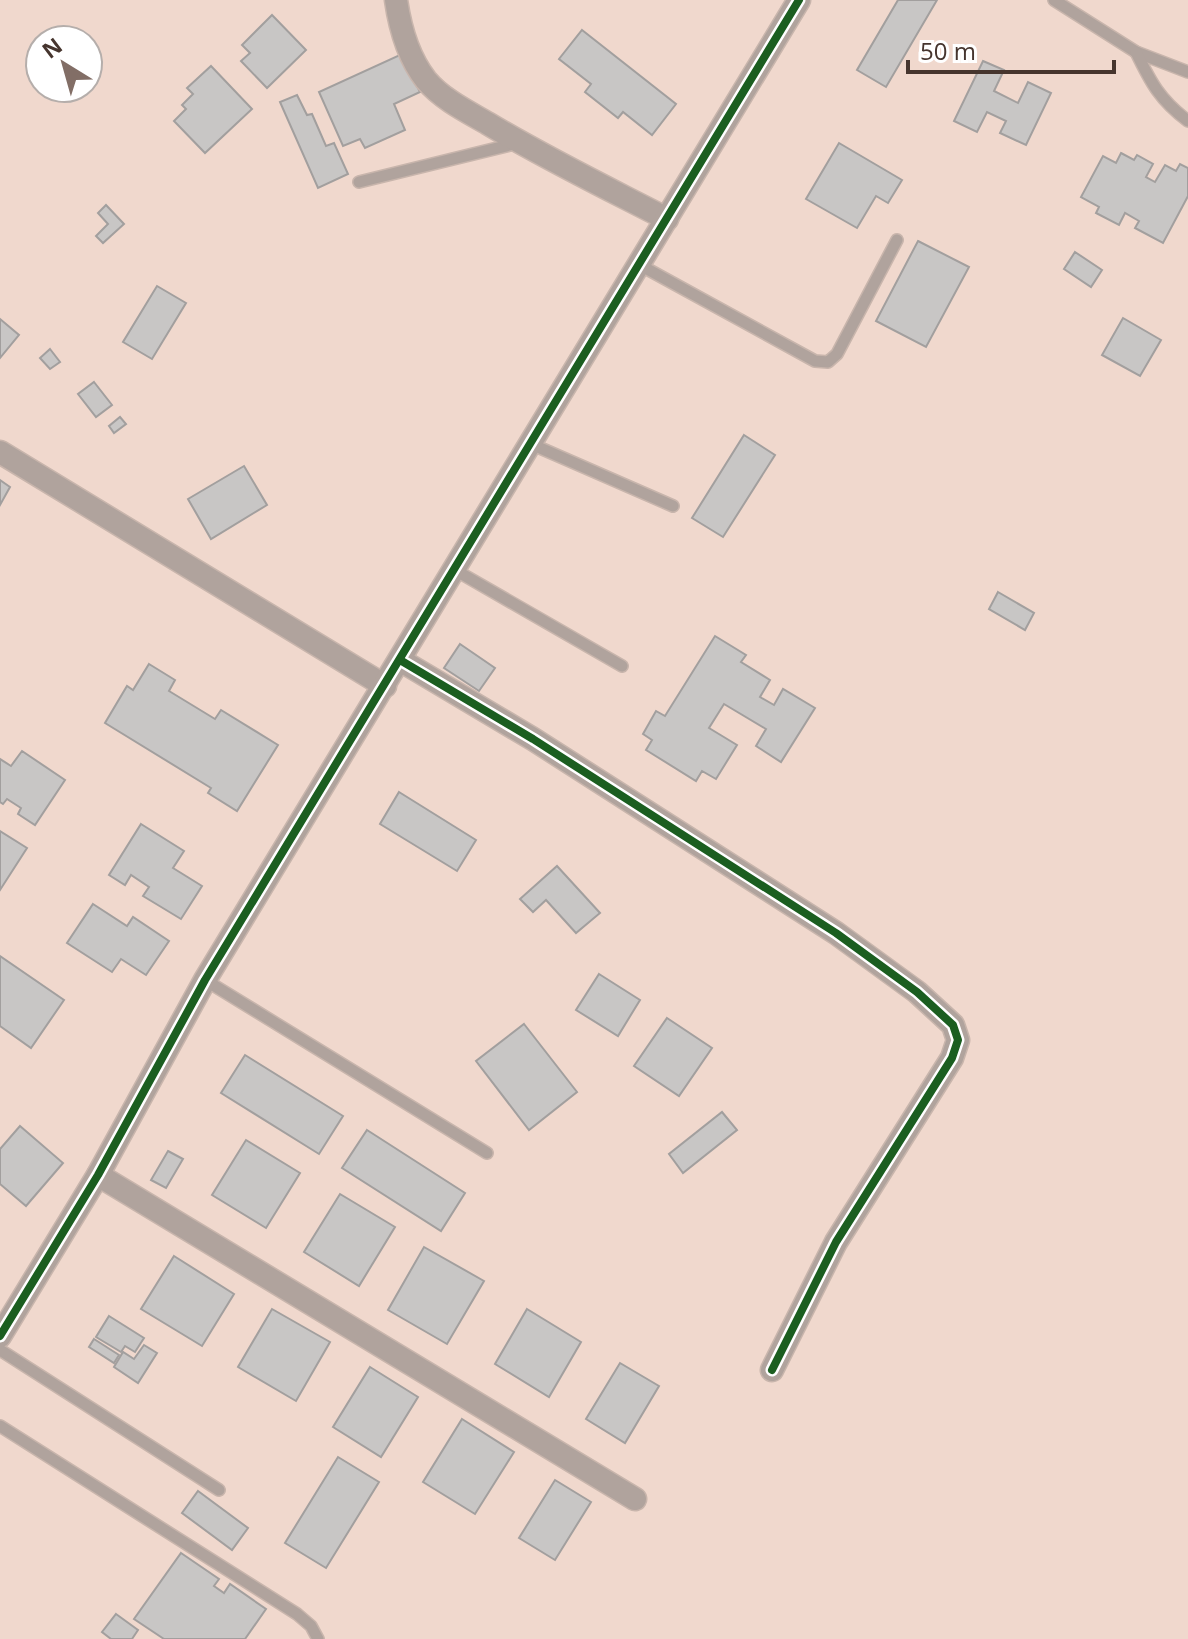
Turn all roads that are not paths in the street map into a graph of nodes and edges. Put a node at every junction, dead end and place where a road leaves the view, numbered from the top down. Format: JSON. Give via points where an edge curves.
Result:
{"nodes":[{"id":1,"x":396,"y":0,"type":"edge"},
{"id":2,"x":799,"y":0,"type":"edge"},
{"id":3,"x":1054,"y":0,"type":"edge"},
{"id":4,"x":1136,"y":52,"type":"junction"},
{"id":5,"x":1188,"y":72,"type":"edge"},
{"id":6,"x":1188,"y":121,"type":"edge"},
{"id":7,"x":519,"y":143,"type":"junction"},
{"id":8,"x":359,"y":182,"type":"dead end"},
{"id":9,"x":667,"y":219,"type":"junction"},
{"id":10,"x":897,"y":240,"type":"dead end"},
{"id":11,"x":638,"y":264,"type":"junction"},
{"id":12,"x":531,"y":444,"type":"junction"},
{"id":13,"x":0,"y":452,"type":"edge"},
{"id":14,"x":673,"y":506,"type":"dead end"},
{"id":15,"x":455,"y":570,"type":"junction"},
{"id":16,"x":400,"y":660,"type":"junction"},
{"id":17,"x":622,"y":666,"type":"dead end"},
{"id":18,"x":385,"y":686,"type":"junction"},
{"id":19,"x":205,"y":980,"type":"junction"},
{"id":20,"x":487,"y":1153,"type":"dead end"},
{"id":21,"x":98,"y":1175,"type":"junction"},
{"id":22,"x":0,"y":1336,"type":"edge"},
{"id":23,"x":0,"y":1350,"type":"edge"},
{"id":24,"x":772,"y":1370,"type":"dead end"},
{"id":25,"x":0,"y":1426,"type":"edge"},
{"id":26,"x":219,"y":1490,"type":"dead end"},
{"id":27,"x":635,"y":1499,"type":"dead end"},
{"id":28,"x":318,"y":1639,"type":"edge"}],
"edges":[{"from":1,"to":7,"type":"street","via":[[400,27],[426,80],[452,103]]},
{"from":2,"to":9,"type":"street"},
{"from":3,"to":4,"type":"lane"},
{"from":4,"to":5,"type":"lane"},
{"from":4,"to":6,"type":"lane","via":[[1156,91]]},
{"from":7,"to":8,"type":"lane"},
{"from":7,"to":9,"type":"street"},
{"from":9,"to":11,"type":"street"},
{"from":10,"to":11,"type":"lane","via":[[828,362],[815,361]]},
{"from":11,"to":12,"type":"street"},
{"from":12,"to":14,"type":"lane"},
{"from":12,"to":15,"type":"street"},
{"from":13,"to":18,"type":"street"},
{"from":15,"to":16,"type":"street"},
{"from":15,"to":17,"type":"lane"},
{"from":16,"to":18,"type":"street"},
{"from":16,"to":24,"type":"street","via":[[836,933],[953,1025],[958,1040],[952,1058],[836,1242]]},
{"from":18,"to":19,"type":"street"},
{"from":19,"to":20,"type":"lane"},
{"from":19,"to":21,"type":"street"},
{"from":21,"to":22,"type":"street"},
{"from":21,"to":27,"type":"street"},
{"from":23,"to":26,"type":"lane"},
{"from":25,"to":28,"type":"lane","via":[[297,1614]]}]}
